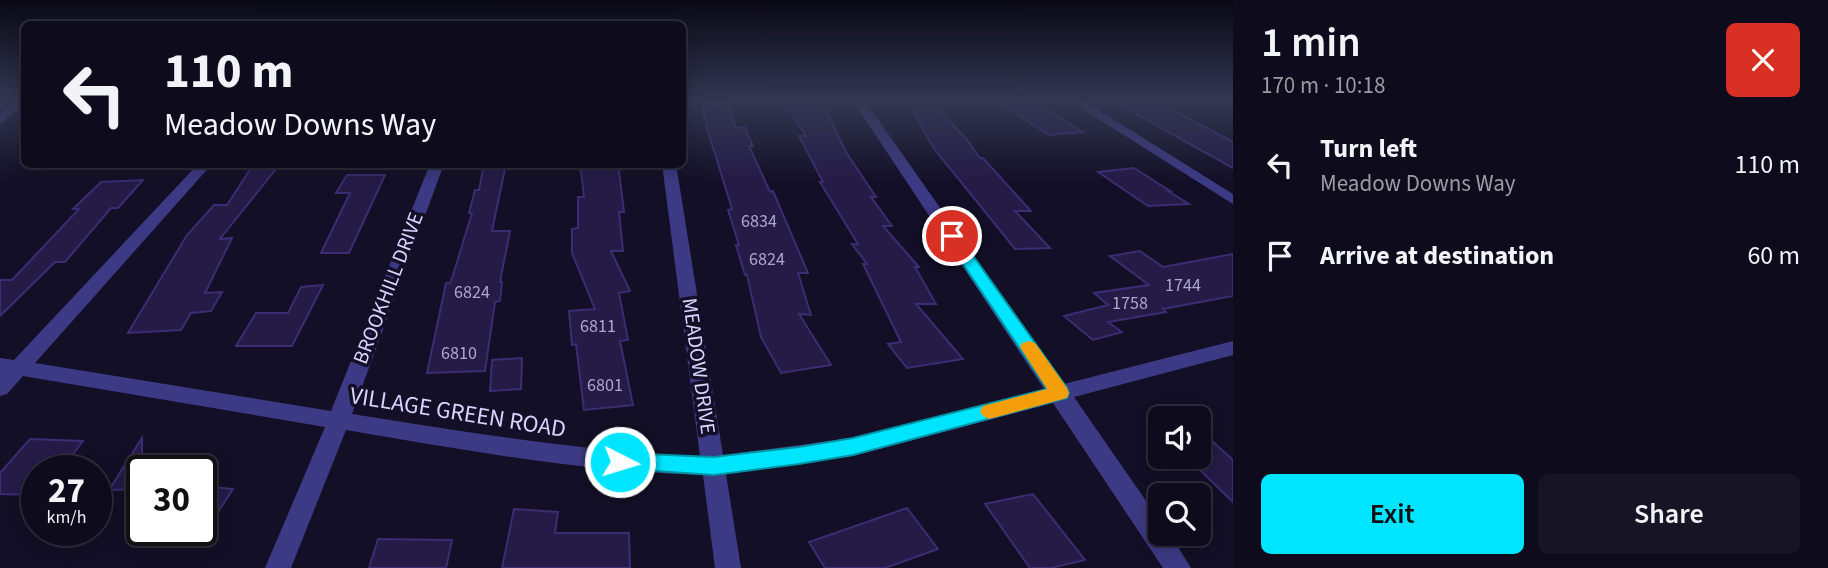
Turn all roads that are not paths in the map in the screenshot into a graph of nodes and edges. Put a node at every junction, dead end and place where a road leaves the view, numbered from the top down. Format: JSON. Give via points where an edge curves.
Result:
{"nodes":[{"id":1,"x":877,"y":128,"type":"edge"},
{"id":2,"x":1118,"y":128,"type":"edge"},
{"id":3,"x":202,"y":168,"type":"edge"},
{"id":4,"x":435,"y":168,"type":"edge"},
{"id":5,"x":671,"y":168,"type":"edge"},
{"id":6,"x":1233,"y":200,"type":"edge"},
{"id":7,"x":1233,"y":348,"type":"edge"},
{"id":8,"x":9,"y":366,"type":"edge"},
{"id":9,"x":0,"y":388,"type":"edge"},
{"id":10,"x":1060,"y":393,"type":"junction"},
{"id":11,"x":337,"y":420,"type":"junction"},
{"id":12,"x":714,"y":466,"type":"junction"},
{"id":13,"x":278,"y":568,"type":"edge"},
{"id":14,"x":728,"y":568,"type":"edge"},
{"id":15,"x":1178,"y":568,"type":"edge"}],
"edges":[{"from":1,"to":10,"type":"street"},
{"from":2,"to":6,"type":"street"},
{"from":3,"to":8,"type":"street"},
{"from":4,"to":11,"type":"street","name":"BROOKHILL DRIVE"},
{"from":5,"to":12,"type":"street","name":"MEADOW DRIVE"},
{"from":7,"to":10,"type":"street","name":"VILLAGE GREEN ROAD"},
{"from":8,"to":9,"type":"street"},
{"from":8,"to":11,"type":"street","name":"VILLAGE GREEN ROAD"},
{"from":10,"to":12,"type":"street","name":"VILLAGE GREEN ROAD","via":[[853,447]]},
{"from":10,"to":15,"type":"street"},
{"from":11,"to":12,"type":"street","name":"VILLAGE GREEN ROAD","via":[[544,454]]},
{"from":11,"to":13,"type":"street","name":"BROOKHILL DRIVE"},
{"from":12,"to":14,"type":"street","name":"MEADOW DRIVE"}]}
